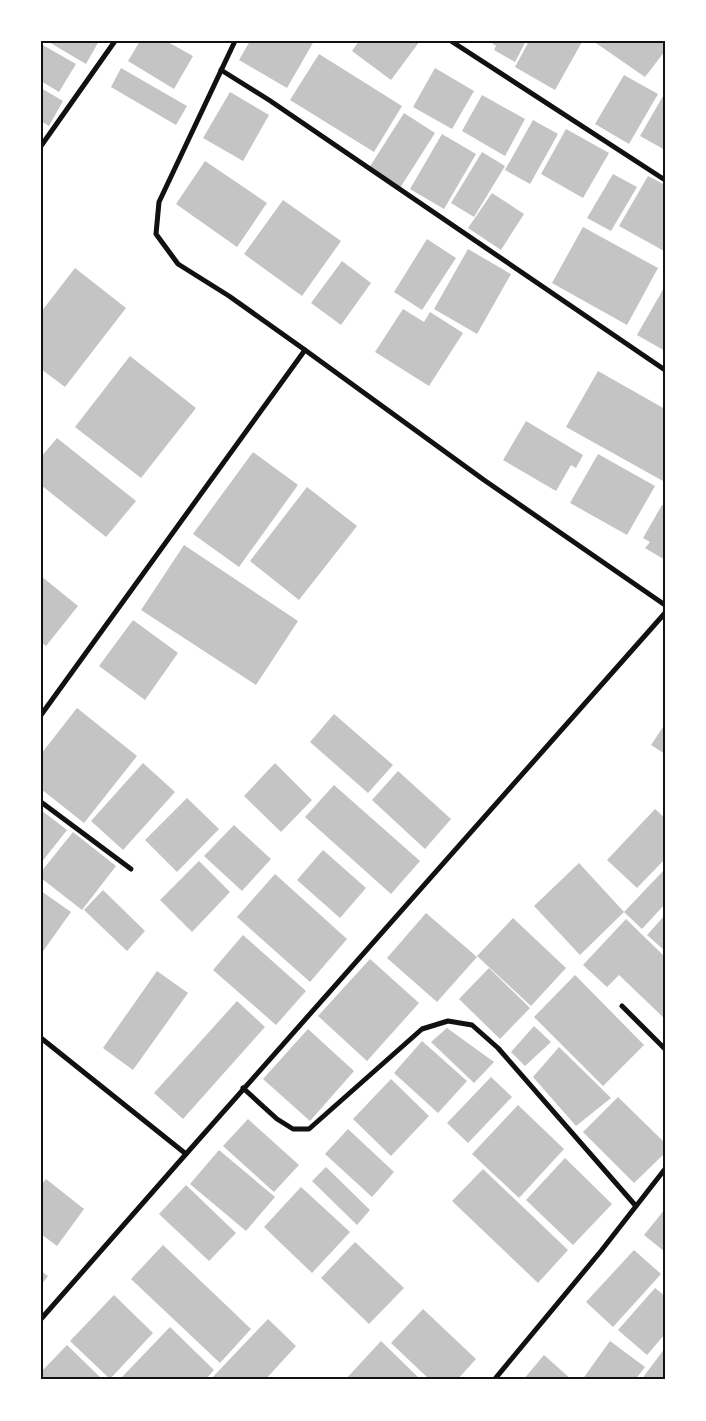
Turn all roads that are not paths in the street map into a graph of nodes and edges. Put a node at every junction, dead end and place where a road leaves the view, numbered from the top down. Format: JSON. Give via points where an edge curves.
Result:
{"nodes":[{"id":1,"x":115,"y":41,"type":"edge"},
{"id":2,"x":235,"y":41,"type":"edge"},
{"id":3,"x":451,"y":41,"type":"edge"},
{"id":4,"x":221,"y":70,"type":"junction"},
{"id":5,"x":41,"y":146,"type":"edge"},
{"id":6,"x":665,"y":180,"type":"edge"},
{"id":7,"x":305,"y":350,"type":"junction"},
{"id":8,"x":665,"y":370,"type":"edge"},
{"id":9,"x":665,"y":606,"type":"edge"},
{"id":10,"x":665,"y":613,"type":"edge"},
{"id":11,"x":41,"y":715,"type":"edge"},
{"id":12,"x":41,"y":802,"type":"edge"},
{"id":13,"x":131,"y":869,"type":"dead end"},
{"id":14,"x":622,"y":1006,"type":"dead end"},
{"id":15,"x":41,"y":1038,"type":"edge"},
{"id":16,"x":665,"y":1049,"type":"edge"},
{"id":17,"x":243,"y":1088,"type":"junction"},
{"id":18,"x":186,"y":1154,"type":"junction"},
{"id":19,"x":665,"y":1169,"type":"edge"},
{"id":20,"x":635,"y":1205,"type":"junction"},
{"id":21,"x":41,"y":1319,"type":"edge"},
{"id":22,"x":494,"y":1380,"type":"edge"}],
"edges":[{"from":1,"to":5,"type":"street"},
{"from":2,"to":4,"type":"street"},
{"from":3,"to":6,"type":"street"},
{"from":4,"to":7,"type":"street","via":[[159,202],[156,234],[178,264]]},
{"from":4,"to":8,"type":"street"},
{"from":7,"to":9,"type":"street"},
{"from":7,"to":11,"type":"street"},
{"from":10,"to":17,"type":"street"},
{"from":12,"to":13,"type":"street"},
{"from":14,"to":16,"type":"street"},
{"from":15,"to":18,"type":"street"},
{"from":17,"to":18,"type":"street"},
{"from":17,"to":20,"type":"street","via":[[293,1129],[309,1129],[422,1029],[448,1021],[472,1025],[498,1048]]},
{"from":18,"to":21,"type":"street"},
{"from":19,"to":20,"type":"street"},
{"from":20,"to":22,"type":"street"}]}
